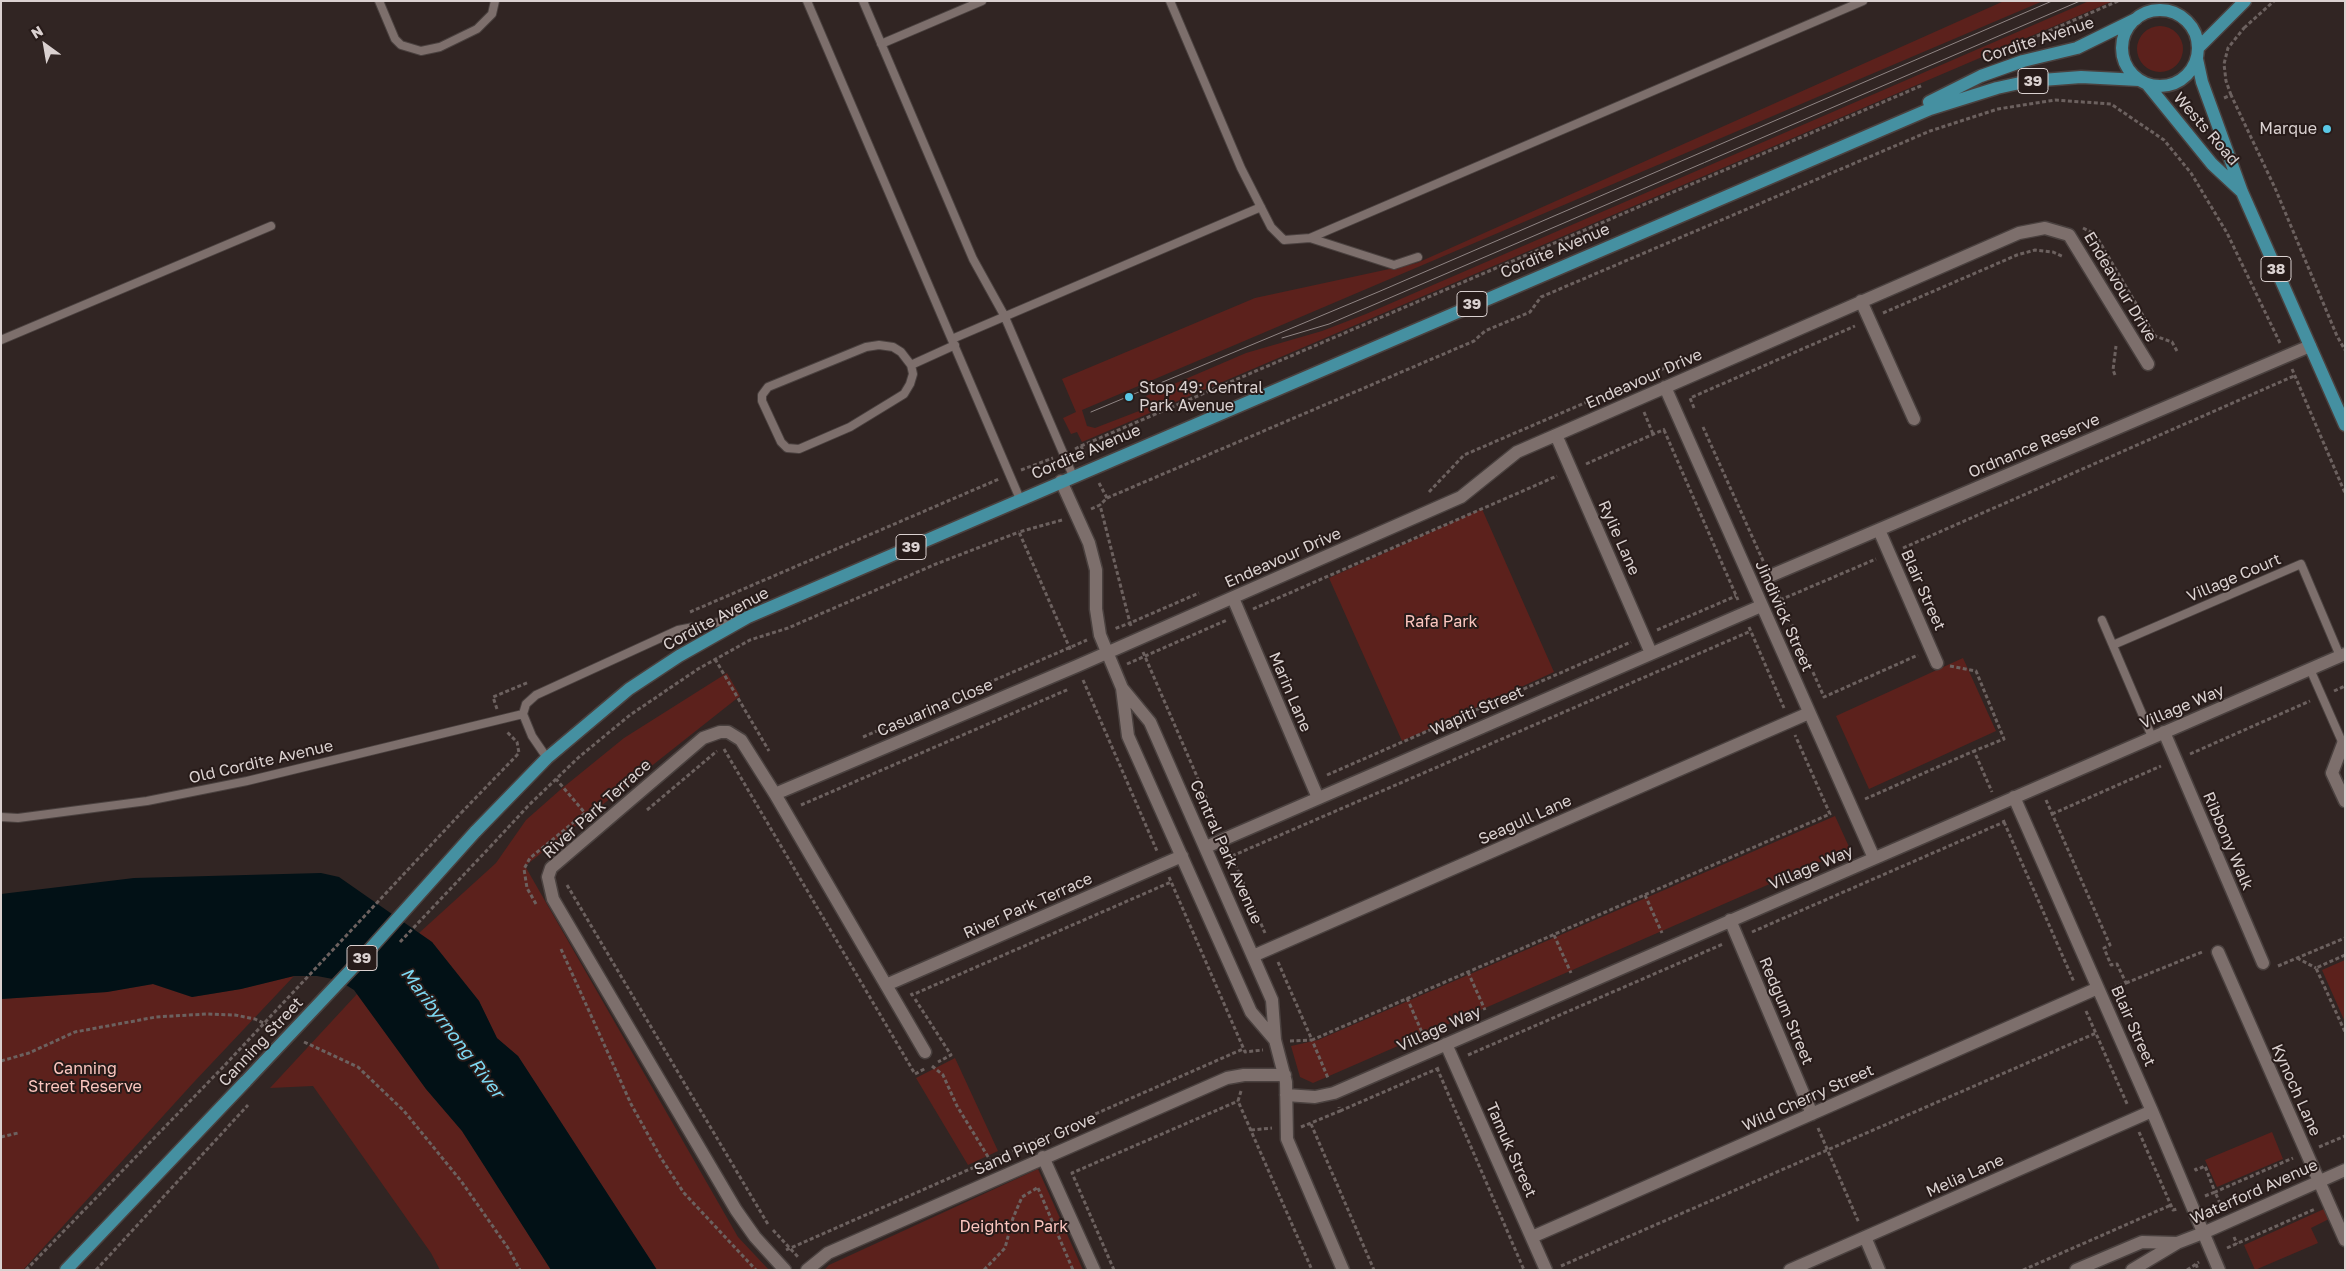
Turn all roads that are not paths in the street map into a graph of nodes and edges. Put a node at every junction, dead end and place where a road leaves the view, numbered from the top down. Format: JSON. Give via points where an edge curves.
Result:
{"nodes":[{"id":1,"x":379,"y":1,"type":"edge"},
{"id":2,"x":495,"y":1,"type":"edge"},
{"id":3,"x":807,"y":1,"type":"edge"},
{"id":4,"x":863,"y":1,"type":"edge"},
{"id":5,"x":982,"y":1,"type":"edge"},
{"id":6,"x":1170,"y":1,"type":"edge"},
{"id":7,"x":1863,"y":1,"type":"edge"},
{"id":8,"x":2168,"y":1,"type":"edge"},
{"id":9,"x":2245,"y":1,"type":"edge"},
{"id":10,"x":2140,"y":16,"type":"junction"},
{"id":11,"x":881,"y":44,"type":"junction"},
{"id":12,"x":2198,"y":53,"type":"junction"},
{"id":13,"x":2143,"y":82,"type":"junction"},
{"id":14,"x":1870,"y":133,"type":"junction"},
{"id":15,"x":2242,"y":192,"type":"junction"},
{"id":16,"x":1261,"y":207,"type":"junction"},
{"id":17,"x":271,"y":226,"type":"dead end"},
{"id":18,"x":1310,"y":238,"type":"junction"},
{"id":19,"x":1418,"y":258,"type":"dead end"},
{"id":20,"x":1861,"y":302,"type":"junction"},
{"id":21,"x":1004,"y":315,"type":"junction"},
{"id":22,"x":1,"y":340,"type":"edge"},
{"id":23,"x":954,"y":342,"type":"junction"},
{"id":24,"x":2310,"y":346,"type":"junction"},
{"id":25,"x":2148,"y":364,"type":"dead end"},
{"id":26,"x":911,"y":365,"type":"junction"},
{"id":27,"x":1665,"y":387,"type":"junction"},
{"id":28,"x":1914,"y":418,"type":"dead end"},
{"id":29,"x":2345,"y":425,"type":"edge"},
{"id":30,"x":1556,"y":435,"type":"junction"},
{"id":31,"x":1073,"y":476,"type":"junction"},
{"id":32,"x":1061,"y":481,"type":"junction"},
{"id":33,"x":1020,"y":499,"type":"junction"},
{"id":34,"x":1879,"y":530,"type":"junction"},
{"id":35,"x":1770,"y":576,"type":"road end"},
{"id":36,"x":1233,"y":598,"type":"junction"},
{"id":37,"x":1761,"y":606,"type":"junction"},
{"id":38,"x":748,"y":617,"type":"junction"},
{"id":39,"x":2102,"y":620,"type":"dead end"},
{"id":40,"x":2113,"y":645,"type":"junction"},
{"id":41,"x":1107,"y":652,"type":"junction"},
{"id":42,"x":1651,"y":653,"type":"junction"},
{"id":43,"x":2342,"y":655,"type":"edge"},
{"id":44,"x":1937,"y":663,"type":"road end"},
{"id":45,"x":2310,"y":669,"type":"junction"},
{"id":46,"x":1122,"y":688,"type":"junction"},
{"id":47,"x":1809,"y":713,"type":"junction"},
{"id":48,"x":523,"y":714,"type":"junction"},
{"id":49,"x":2158,"y":734,"type":"junction"},
{"id":50,"x":2343,"y":744,"type":"joint"},
{"id":51,"x":547,"y":758,"type":"junction"},
{"id":52,"x":775,"y":794,"type":"junction"},
{"id":53,"x":2014,"y":797,"type":"junction"},
{"id":54,"x":1318,"y":798,"type":"junction"},
{"id":55,"x":2345,"y":801,"type":"edge"},
{"id":56,"x":1,"y":817,"type":"edge"},
{"id":57,"x":475,"y":832,"type":"joint"},
{"id":58,"x":1206,"y":847,"type":"junction"},
{"id":59,"x":1182,"y":856,"type":"junction"},
{"id":60,"x":1874,"y":858,"type":"junction"},
{"id":61,"x":1730,"y":920,"type":"junction"},
{"id":62,"x":2218,"y":952,"type":"dead end"},
{"id":63,"x":1253,"y":956,"type":"junction"},
{"id":64,"x":2263,"y":963,"type":"dead end"},
{"id":65,"x":886,"y":985,"type":"junction"},
{"id":66,"x":2098,"y":988,"type":"junction"},
{"id":67,"x":1275,"y":1040,"type":"junction"},
{"id":68,"x":1446,"y":1044,"type":"junction"},
{"id":69,"x":925,"y":1052,"type":"dead end"},
{"id":70,"x":1284,"y":1075,"type":"junction"},
{"id":71,"x":1286,"y":1095,"type":"junction"},
{"id":72,"x":2152,"y":1111,"type":"junction"},
{"id":73,"x":1812,"y":1114,"type":"junction"},
{"id":74,"x":1043,"y":1157,"type":"junction"},
{"id":75,"x":2345,"y":1170,"type":"edge"},
{"id":76,"x":2318,"y":1182,"type":"junction"},
{"id":77,"x":2203,"y":1234,"type":"junction"},
{"id":78,"x":1532,"y":1237,"type":"junction"},
{"id":79,"x":1865,"y":1237,"type":"junction"},
{"id":80,"x":2345,"y":1240,"type":"edge"},
{"id":81,"x":2176,"y":1243,"type":"junction"},
{"id":82,"x":808,"y":1269,"type":"edge"},
{"id":83,"x":66,"y":1270,"type":"edge"},
{"id":84,"x":785,"y":1270,"type":"edge"},
{"id":85,"x":1094,"y":1270,"type":"edge"},
{"id":86,"x":1343,"y":1270,"type":"edge"},
{"id":87,"x":1546,"y":1270,"type":"edge"},
{"id":88,"x":1790,"y":1270,"type":"edge"},
{"id":89,"x":1879,"y":1270,"type":"edge"},
{"id":90,"x":2076,"y":1270,"type":"edge"},
{"id":91,"x":2132,"y":1270,"type":"edge"},
{"id":92,"x":2219,"y":1270,"type":"edge"}],
"edges":[{"from":1,"to":2,"type":"lane","via":[[395,39],[406,48],[421,51],[440,47],[477,30],[492,14]]},
{"from":3,"to":23,"type":"lane"},
{"from":4,"to":11,"type":"lane"},
{"from":5,"to":11,"type":"lane"},
{"from":6,"to":16,"type":"lane","via":[[1241,168]]},
{"from":7,"to":18,"type":"lane"},
{"from":8,"to":10,"type":"main road","name":"Cordite Avenue"},
{"from":9,"to":12,"type":"main road"},
{"from":10,"to":12,"type":"main road","number":"39","via":[[2162,10],[2179,15],[2192,27]]},
{"from":10,"to":13,"type":"main road","number":"38","via":[[2125,34],[2123,55],[2126,64]]},
{"from":10,"to":14,"type":"main road","name":"Cordite Avenue","number":"39","via":[[2077,48],[2023,61],[1981,76]]},
{"from":11,"to":21,"type":"lane","via":[[973,259]]},
{"from":12,"to":13,"type":"main road","via":[[2190,73],[2178,83],[2157,87]]},
{"from":12,"to":15,"type":"main road","name":"Wests Road","number":"38","via":[[2210,103]]},
{"from":13,"to":14,"type":"main road","name":"Cordite Avenue","number":"39","via":[[2081,77],[2029,81],[1958,99]]},
{"from":13,"to":15,"type":"main road","name":"Wests Road","number":"38","via":[[2212,164]]},
{"from":14,"to":31,"type":"main road","name":"Cordite Avenue","number":"39"},
{"from":15,"to":24,"type":"main road","name":"Wests Road","number":"38"},
{"from":16,"to":18,"type":"lane","via":[[1271,227],[1284,240]]},
{"from":16,"to":21,"type":"lane"},
{"from":17,"to":22,"type":"lane"},
{"from":18,"to":19,"type":"lane","via":[[1394,265]]},
{"from":20,"to":25,"type":"street","name":"Endeavour Drive","via":[[2019,233],[2045,228],[2069,235]]},
{"from":20,"to":27,"type":"street","name":"Endeavour Drive"},
{"from":20,"to":28,"type":"street"},
{"from":21,"to":23,"type":"lane"},
{"from":21,"to":31,"type":"lane"},
{"from":23,"to":26,"type":"lane"},
{"from":23,"to":33,"type":"lane"},
{"from":24,"to":29,"type":"main road","name":"Wests Road","number":"38"},
{"from":24,"to":34,"type":"street","name":"Ordnance Reserve"},
{"from":26,"to":26,"type":"lane","via":[[913,374],[904,394],[850,427],[799,449],[787,448],[781,442],[762,401],[768,387],[866,347],[893,347]]},
{"from":27,"to":30,"type":"street","name":"Endeavour Drive"},
{"from":27,"to":37,"type":"street","name":"Jindivick Street"},
{"from":30,"to":36,"type":"street","name":"Endeavour Drive","via":[[1517,452],[1461,497]]},
{"from":30,"to":42,"type":"street","name":"Rylie Lane"},
{"from":31,"to":32,"type":"main road","name":"Cordite Avenue","number":"39"},
{"from":32,"to":33,"type":"main road","name":"Cordite Avenue","number":"39"},
{"from":32,"to":41,"type":"street","name":"Central Park Avenue","via":[[1096,570],[1096,609],[1100,635]]},
{"from":33,"to":38,"type":"main road","name":"Cordite Avenue","number":"39"},
{"from":34,"to":35,"type":"street","name":"Ordnance Reserve"},
{"from":34,"to":44,"type":"street","name":"Blair Street"},
{"from":36,"to":41,"type":"street","name":"Endeavour Drive"},
{"from":36,"to":54,"type":"street","name":"Marin Lane"},
{"from":37,"to":42,"type":"street","name":"Wapiti Street"},
{"from":37,"to":47,"type":"street","name":"Jindivick Street"},
{"from":38,"to":48,"type":"lane","via":[[678,630],[536,695],[526,704]]},
{"from":38,"to":51,"type":"main road","name":"Cordite Avenue","number":"39","via":[[629,689]]},
{"from":39,"to":40,"type":"lane"},
{"from":40,"to":43,"type":"lane","name":"Village Court","via":[[2301,564]]},
{"from":40,"to":49,"type":"lane"},
{"from":41,"to":46,"type":"street","name":"Central Park Avenue"},
{"from":41,"to":52,"type":"street","name":"Casuarina Close"},
{"from":42,"to":54,"type":"street","name":"Wapiti Street"},
{"from":43,"to":45,"type":"street","name":"Village Way"},
{"from":45,"to":49,"type":"street","name":"Village Way"},
{"from":45,"to":50,"type":"lane"},
{"from":46,"to":58,"type":"street","name":"Central Park Avenue","via":[[1150,722]]},
{"from":46,"to":59,"type":"street","name":"Central Park Avenue","via":[[1128,736]]},
{"from":47,"to":60,"type":"street","name":"Jindivick Street"},
{"from":47,"to":63,"type":"street","name":"Seagull Lane"},
{"from":48,"to":51,"type":"lane","via":[[532,736]]},
{"from":48,"to":56,"type":"lane","name":"Old Cordite Avenue","via":[[156,800],[18,818]]},
{"from":49,"to":53,"type":"street","name":"Village Way"},
{"from":49,"to":64,"type":"street","name":"Ribbony Walk","via":[[2176,760]]},
{"from":50,"to":55,"type":"street","via":[[2332,773]]},
{"from":51,"to":57,"type":"main road","name":"Cordite Avenue","number":"39"},
{"from":52,"to":65,"type":"street"},
{"from":52,"to":84,"type":"street","name":"River Park Terrace","via":[[736,736],[720,732],[703,738],[555,864],[548,877],[553,899],[736,1210]]},
{"from":53,"to":60,"type":"street","name":"Village Way"},
{"from":53,"to":66,"type":"street","name":"Blair Street"},
{"from":54,"to":58,"type":"street","name":"Wapiti Street"},
{"from":57,"to":83,"type":"main road","name":"Canning Street","number":"39","bridge":true,"via":[[362,958]]},
{"from":58,"to":63,"type":"street","name":"Central Park Avenue"},
{"from":59,"to":65,"type":"street","name":"River Park Terrace"},
{"from":59,"to":67,"type":"street","name":"Central Park Avenue","via":[[1252,1012]]},
{"from":60,"to":61,"type":"street","name":"Village Way"},
{"from":61,"to":68,"type":"street","name":"Village Way"},
{"from":61,"to":73,"type":"street","name":"Redgum Street"},
{"from":62,"to":76,"type":"street","name":"Kynoch Lane"},
{"from":63,"to":67,"type":"street","name":"Central Park Avenue","via":[[1272,1000]]},
{"from":65,"to":69,"type":"street"},
{"from":66,"to":72,"type":"street","name":"Blair Street"},
{"from":66,"to":73,"type":"street","name":"Wild Cherry Street"},
{"from":67,"to":70,"type":"street","name":"Central Park Avenue"},
{"from":68,"to":71,"type":"street","name":"Village Way","via":[[1334,1093],[1316,1097]]},
{"from":68,"to":78,"type":"street","name":"Tamuk Street"},
{"from":70,"to":71,"type":"street","name":"Central Park Avenue"},
{"from":70,"to":74,"type":"street","name":"Sand Piper Grove","via":[[1227,1078]]},
{"from":71,"to":86,"type":"street","name":"Central Park Avenue","via":[[1287,1139]]},
{"from":72,"to":77,"type":"street","name":"Blair Street"},
{"from":72,"to":79,"type":"street","name":"Melia Lane"},
{"from":73,"to":78,"type":"street","name":"Wild Cherry Street"},
{"from":74,"to":82,"type":"street","name":"Sand Piper Grove","via":[[828,1253]]},
{"from":74,"to":85,"type":"street"},
{"from":75,"to":76,"type":"street","name":"Waterford Avenue"},
{"from":76,"to":77,"type":"street","name":"Waterford Avenue"},
{"from":76,"to":80,"type":"street","name":"Kynoch Lane"},
{"from":77,"to":81,"type":"street","name":"Waterford Avenue"},
{"from":77,"to":92,"type":"street","name":"Blair Street"},
{"from":78,"to":87,"type":"street","name":"Tamuk Street"},
{"from":79,"to":88,"type":"street","name":"Melia Lane"},
{"from":79,"to":89,"type":"street"},
{"from":81,"to":90,"type":"street","name":"Waterford Avenue","via":[[2142,1242]]},
{"from":81,"to":91,"type":"street","name":"Waterford Avenue"}]}
